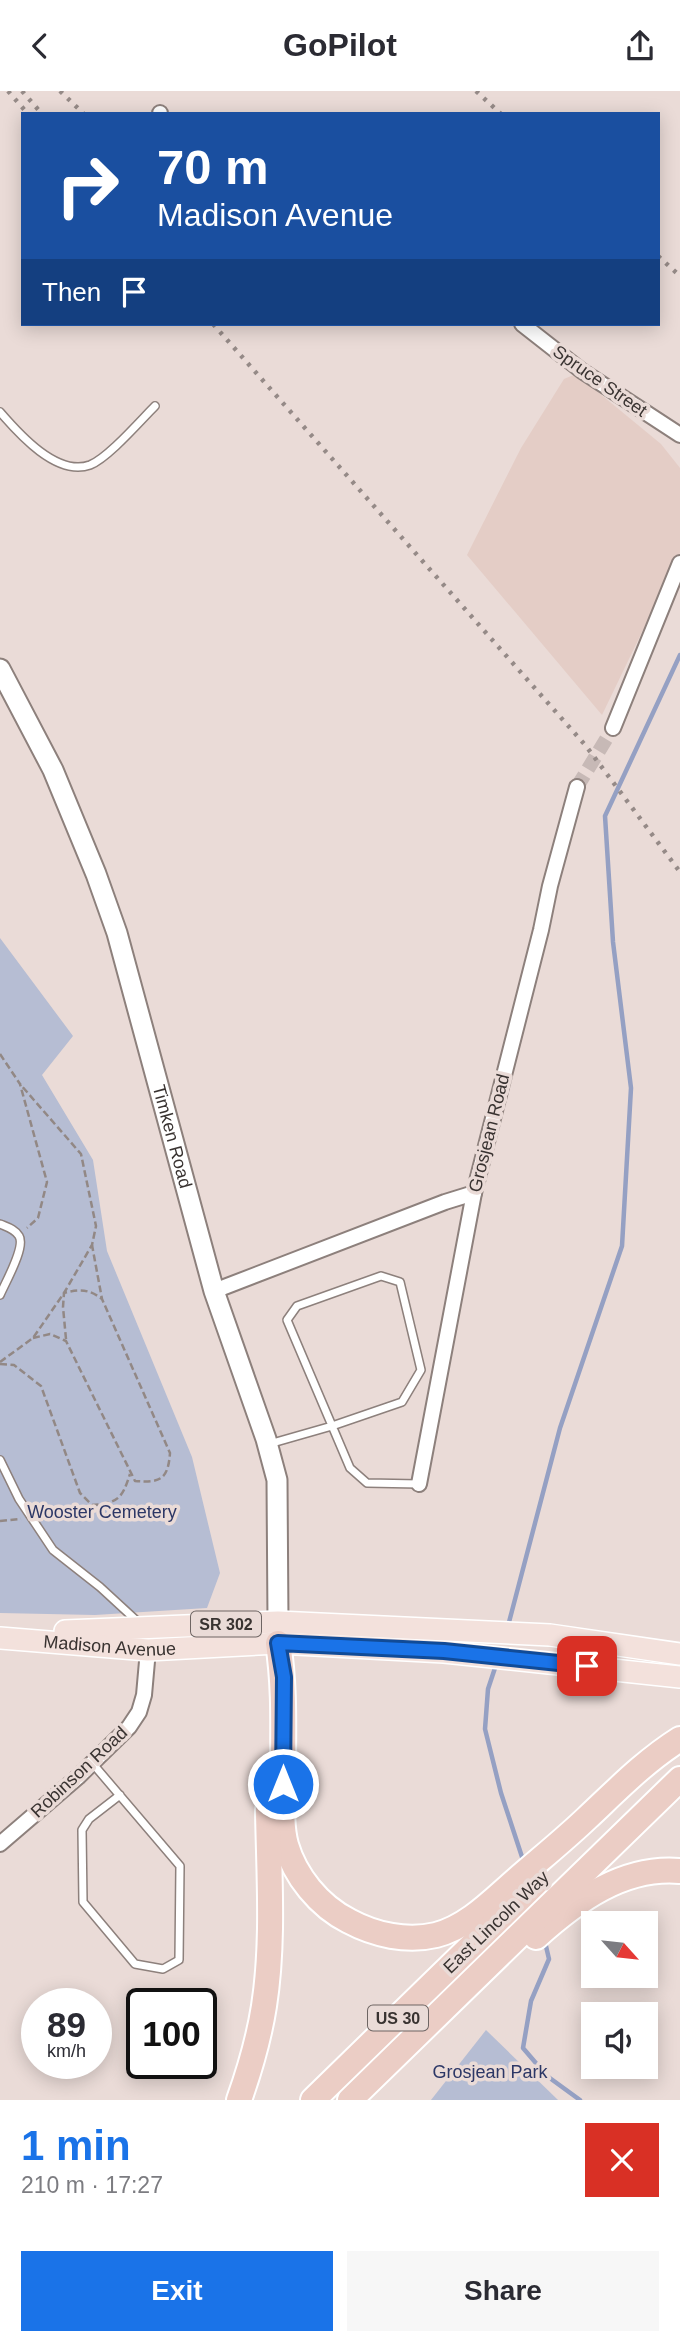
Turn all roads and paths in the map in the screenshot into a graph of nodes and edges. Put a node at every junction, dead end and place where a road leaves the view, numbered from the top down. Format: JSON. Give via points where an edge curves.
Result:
{"nodes":[{"id":1,"x":525,"y":326,"type":"edge"},
{"id":2,"x":155,"y":406,"type":"dead end"},
{"id":3,"x":0,"y":412,"type":"edge"},
{"id":4,"x":680,"y":435,"type":"edge"},
{"id":5,"x":680,"y":563,"type":"edge"},
{"id":6,"x":0,"y":669,"type":"edge"},
{"id":7,"x":614,"y":728,"type":"tunnel mouth"},
{"id":8,"x":577,"y":787,"type":"tunnel mouth"},
{"id":9,"x":0,"y":1054,"type":"edge"},
{"id":10,"x":20,"y":1084,"type":"junction"},
{"id":11,"x":474,"y":1193,"type":"junction"},
{"id":12,"x":0,"y":1224,"type":"edge"},
{"id":13,"x":19,"y":1235,"type":"junction"},
{"id":14,"x":92,"y":1245,"type":"junction"},
{"id":15,"x":214,"y":1290,"type":"junction"},
{"id":16,"x":64,"y":1293,"type":"junction"},
{"id":17,"x":0,"y":1295,"type":"edge"},
{"id":18,"x":102,"y":1299,"type":"junction"},
{"id":19,"x":33,"y":1338,"type":"junction"},
{"id":20,"x":66,"y":1341,"type":"junction"},
{"id":21,"x":0,"y":1363,"type":"edge"},
{"id":22,"x":332,"y":1426,"type":"junction"},
{"id":23,"x":268,"y":1444,"type":"junction"},
{"id":24,"x":0,"y":1460,"type":"edge"},
{"id":25,"x":130,"y":1474,"type":"junction"},
{"id":26,"x":419,"y":1484,"type":"joint"},
{"id":27,"x":32,"y":1518,"type":"junction"},
{"id":28,"x":0,"y":1521,"type":"edge"},
{"id":29,"x":278,"y":1633,"type":"junction"},
{"id":30,"x":0,"y":1635,"type":"edge"},
{"id":31,"x":148,"y":1640,"type":"junction"},
{"id":32,"x":680,"y":1654,"type":"edge"},
{"id":33,"x":680,"y":1677,"type":"edge"},
{"id":34,"x":680,"y":1739,"type":"edge"},
{"id":35,"x":680,"y":1744,"type":"edge"},
{"id":36,"x":92,"y":1763,"type":"junction"},
{"id":37,"x":680,"y":1779,"type":"edge"},
{"id":38,"x":120,"y":1795,"type":"junction"},
{"id":39,"x":572,"y":1840,"type":"junction"},
{"id":40,"x":0,"y":1844,"type":"edge"},
{"id":41,"x":680,"y":1871,"type":"edge"},
{"id":42,"x":584,"y":1885,"type":"junction"},
{"id":43,"x":480,"y":1925,"type":"junction"},
{"id":44,"x":491,"y":1970,"type":"junction"},
{"id":45,"x":239,"y":2100,"type":"edge"},
{"id":46,"x":313,"y":2100,"type":"edge"},
{"id":47,"x":350,"y":2100,"type":"edge"},
{"id":48,"x":366,"y":2100,"type":"edge"}],
"edges":[{"from":1,"to":4,"type":"street","name":"Spruce Street","via":[[582,371]]},
{"from":2,"to":3,"type":"lane","via":[[90,465],[71,467],[48,459]]},
{"from":5,"to":7,"type":"street"},
{"from":6,"to":15,"type":"street","name":"Timken Road","via":[[53,770],[117,933]]},
{"from":8,"to":11,"type":"street","name":"Grosjean Road"},
{"from":9,"to":10,"type":"path"},
{"from":10,"to":13,"type":"path","via":[[47,1182],[38,1218]]},
{"from":10,"to":14,"type":"path","via":[[81,1154],[96,1226]]},
{"from":11,"to":15,"type":"street"},
{"from":11,"to":26,"type":"street","name":"Grosjean Road"},
{"from":12,"to":13,"type":"lane"},
{"from":13,"to":17,"type":"lane","via":[[18,1255]]},
{"from":14,"to":16,"type":"path"},
{"from":14,"to":18,"type":"path"},
{"from":15,"to":23,"type":"street","name":"Timken Road"},
{"from":16,"to":18,"type":"path","via":[[92,1291]]},
{"from":16,"to":19,"type":"path"},
{"from":16,"to":20,"type":"path"},
{"from":18,"to":25,"type":"path","via":[[170,1453],[164,1476],[151,1482],[135,1481]]},
{"from":19,"to":20,"type":"path","via":[[50,1335]]},
{"from":19,"to":21,"type":"path"},
{"from":20,"to":25,"type":"path"},
{"from":21,"to":25,"type":"path","via":[[14,1365],[41,1385],[80,1493],[92,1505],[111,1504],[125,1491]]},
{"from":22,"to":22,"type":"lane","via":[[287,1320],[297,1306],[381,1276],[400,1282],[421,1370],[402,1402]]},
{"from":22,"to":23,"type":"lane"},
{"from":22,"to":26,"type":"lane","via":[[350,1468],[367,1483]]},
{"from":23,"to":29,"type":"street","name":"Timken Road","via":[[279,1510]]},
{"from":24,"to":27,"type":"lane"},
{"from":27,"to":28,"type":"path"},
{"from":27,"to":31,"type":"lane","via":[[53,1550]]},
{"from":29,"to":31,"type":"main road","name":"Madison Avenue","number":"SR 302"},
{"from":29,"to":32,"type":"main road","name":"Madison Avenue","number":"SR 302","via":[[452,1629],[550,1635]]},
{"from":29,"to":33,"type":"main road","name":"Madison Avenue","number":"SR 302"},
{"from":29,"to":43,"type":"highway","via":[[284,1677],[284,1829],[291,1859],[310,1889],[345,1919],[398,1937],[417,1938]]},
{"from":29,"to":45,"type":"highway","via":[[268,1679],[265,1992],[258,2037]]},
{"from":30,"to":31,"type":"main road","name":"Madison Avenue","number":"SR 302"},
{"from":31,"to":36,"type":"street","name":"Robinson Road","via":[[139,1712]]},
{"from":34,"to":39,"type":"highway","via":[[653,1755]]},
{"from":35,"to":39,"type":"highway","name":"East Lincoln Way","number":"US 30"},
{"from":36,"to":38,"type":"lane"},
{"from":36,"to":40,"type":"street","name":"Robinson Road"},
{"from":37,"to":42,"type":"highway","name":"East Lincoln Way","number":"US 30"},
{"from":38,"to":38,"type":"lane","via":[[180,1865],[179,1960],[163,1969],[135,1964],[83,1902],[82,1830]]},
{"from":39,"to":43,"type":"highway","name":"East Lincoln Way","number":"US 30"},
{"from":41,"to":42,"type":"highway","via":[[648,1872]]},
{"from":42,"to":44,"type":"highway","name":"East Lincoln Way","number":"US 30"},
{"from":43,"to":46,"type":"highway","name":"East Lincoln Way","number":"US 30"},
{"from":44,"to":47,"type":"highway","name":"East Lincoln Way","number":"US 30"},
{"from":44,"to":48,"type":"highway"}]}
